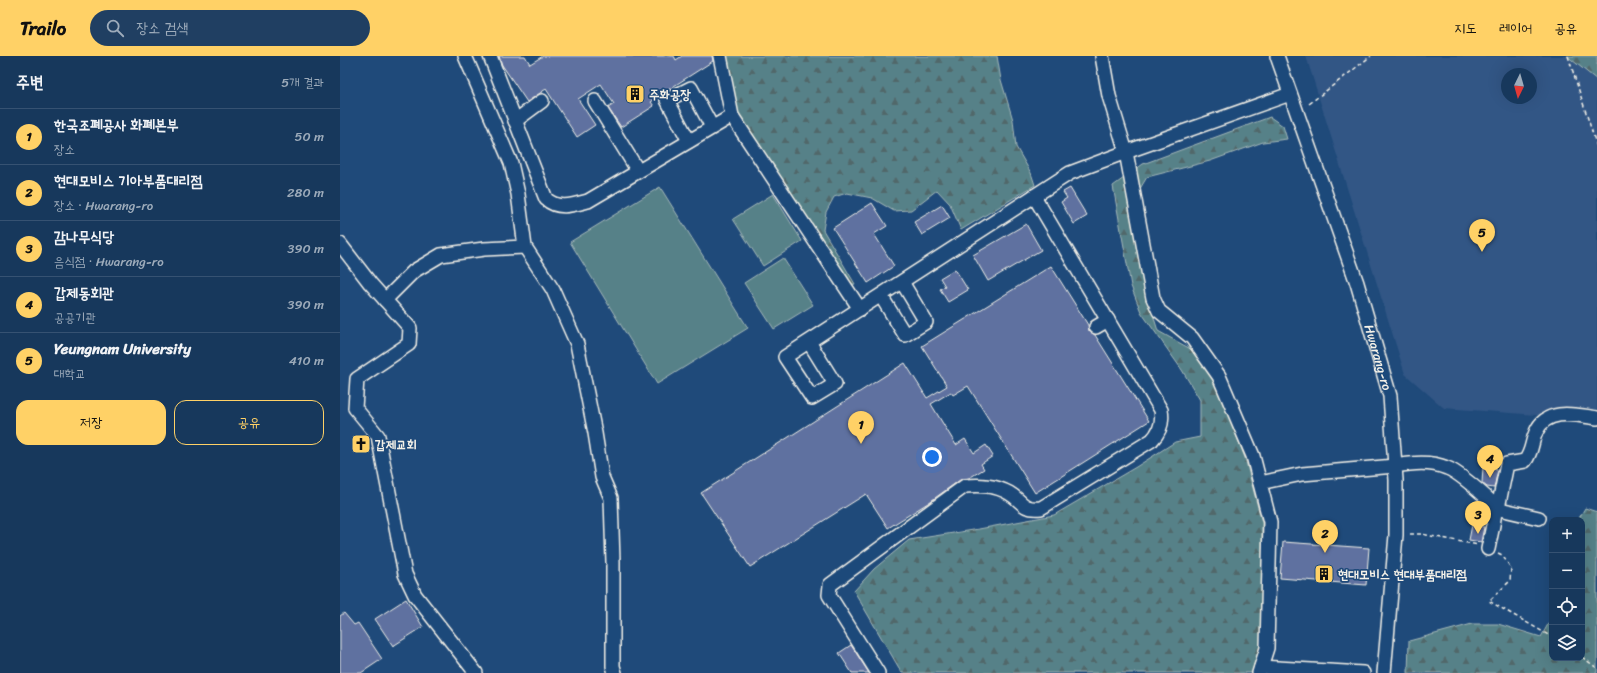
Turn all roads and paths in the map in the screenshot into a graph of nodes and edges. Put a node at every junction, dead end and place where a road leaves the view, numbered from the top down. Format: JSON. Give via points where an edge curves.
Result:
{"nodes":[{"id":1,"x":465,"y":56,"type":"edge"},
{"id":2,"x":490,"y":56,"type":"edge"},
{"id":3,"x":720,"y":56,"type":"edge"},
{"id":4,"x":1102,"y":56,"type":"edge"},
{"id":5,"x":1277,"y":56,"type":"edge"},
{"id":6,"x":1371,"y":56,"type":"edge"},
{"id":7,"x":1568,"y":56,"type":"edge"},
{"id":8,"x":1290,"y":94,"type":"junction"},
{"id":9,"x":542,"y":101,"type":"dead end"},
{"id":10,"x":595,"y":101,"type":"dead end"},
{"id":11,"x":1309,"y":104,"type":"dead end"},
{"id":12,"x":732,"y":116,"type":"junction"},
{"id":13,"x":515,"y":121,"type":"junction"},
{"id":14,"x":712,"y":127,"type":"junction"},
{"id":15,"x":689,"y":141,"type":"junction"},
{"id":16,"x":1597,"y":147,"type":"edge"},
{"id":17,"x":1126,"y":152,"type":"junction"},
{"id":18,"x":638,"y":171,"type":"junction"},
{"id":19,"x":1034,"y":196,"type":"junction"},
{"id":20,"x":340,"y":244,"type":"edge"},
{"id":21,"x":525,"y":247,"type":"junction"},
{"id":22,"x":902,"y":282,"type":"junction"},
{"id":23,"x":881,"y":296,"type":"junction"},
{"id":24,"x":385,"y":300,"type":"junction"},
{"id":25,"x":860,"y":309,"type":"junction"},
{"id":26,"x":1108,"y":320,"type":"junction"},
{"id":27,"x":1096,"y":327,"type":"dead end"},
{"id":28,"x":809,"y":342,"type":"dead end"},
{"id":29,"x":1597,"y":418,"type":"edge"},
{"id":30,"x":1395,"y":466,"type":"junction"},
{"id":31,"x":1260,"y":483,"type":"junction"},
{"id":32,"x":1495,"y":507,"type":"junction"},
{"id":33,"x":1539,"y":518,"type":"dead end"},
{"id":34,"x":1410,"y":534,"type":"dead end"},
{"id":35,"x":1488,"y":549,"type":"junction"},
{"id":36,"x":1549,"y":635,"type":"edge"},
{"id":37,"x":1585,"y":659,"type":"edge"},
{"id":38,"x":1597,"y":668,"type":"edge"},
{"id":39,"x":1260,"y":670,"type":"edge"},
{"id":40,"x":476,"y":673,"type":"edge"},
{"id":41,"x":615,"y":673,"type":"edge"},
{"id":42,"x":878,"y":673,"type":"edge"},
{"id":43,"x":1363,"y":673,"type":"edge"},
{"id":44,"x":1384,"y":673,"type":"edge"}],
"edges":[{"from":1,"to":21,"type":"street","via":[[511,163]]},
{"from":2,"to":13,"type":"street"},
{"from":3,"to":12,"type":"street"},
{"from":4,"to":17,"type":"street","via":[[1109,96]]},
{"from":5,"to":8,"type":"street","name":"Hwarang-ro"},
{"from":6,"to":11,"type":"path"},
{"from":7,"to":16,"type":"path"},
{"from":8,"to":17,"type":"street"},
{"from":8,"to":30,"type":"street","name":"Hwarang-ro","via":[[1357,283],[1388,388]]},
{"from":9,"to":13,"type":"street"},
{"from":10,"to":18,"type":"street"},
{"from":12,"to":14,"type":"street"},
{"from":12,"to":25,"type":"street"},
{"from":13,"to":18,"type":"street","via":[[546,199],[551,204],[562,206],[588,201]]},
{"from":14,"to":15,"type":"street"},
{"from":14,"to":15,"type":"street","via":[[690,88],[667,100]]},
{"from":15,"to":18,"type":"street"},
{"from":17,"to":19,"type":"street","via":[[1070,173]]},
{"from":17,"to":31,"type":"street","via":[[1154,298],[1159,312],[1192,338],[1219,376],[1253,456]]},
{"from":19,"to":22,"type":"street"},
{"from":19,"to":26,"type":"street"},
{"from":20,"to":24,"type":"street"},
{"from":21,"to":24,"type":"street","via":[[441,255],[414,271]]},
{"from":21,"to":41,"type":"street","via":[[553,290],[577,344],[602,477],[611,498]]},
{"from":22,"to":23,"type":"street"},
{"from":22,"to":23,"type":"street","via":[[926,322],[905,334]]},
{"from":23,"to":25,"type":"street"},
{"from":24,"to":40,"type":"street","via":[[410,328],[409,344],[357,379],[355,408],[378,436],[405,574],[415,594]]},
{"from":25,"to":28,"type":"street"},
{"from":26,"to":27,"type":"street"},
{"from":26,"to":42,"type":"street","via":[[1161,410],[1158,434],[1041,508],[1032,509],[998,488],[965,486],[830,585],[829,595]]},
{"from":29,"to":32,"type":"street","via":[[1559,414],[1543,421],[1536,432],[1531,453],[1525,461],[1507,464],[1499,502]]},
{"from":30,"to":31,"type":"street","via":[[1302,474]]},
{"from":30,"to":32,"type":"street","via":[[1430,463],[1448,468]]},
{"from":30,"to":44,"type":"street","name":"Hwarang-ro","via":[[1396,535]]},
{"from":31,"to":39,"type":"street","via":[[1270,522],[1267,648]]},
{"from":32,"to":33,"type":"street"},
{"from":32,"to":35,"type":"street"},
{"from":34,"to":35,"type":"path","via":[[1473,544]]},
{"from":35,"to":36,"type":"path","via":[[1502,554],[1511,568],[1510,581],[1489,601]]},
{"from":37,"to":38,"type":"path"},
{"from":39,"to":43,"type":"street"}]}
